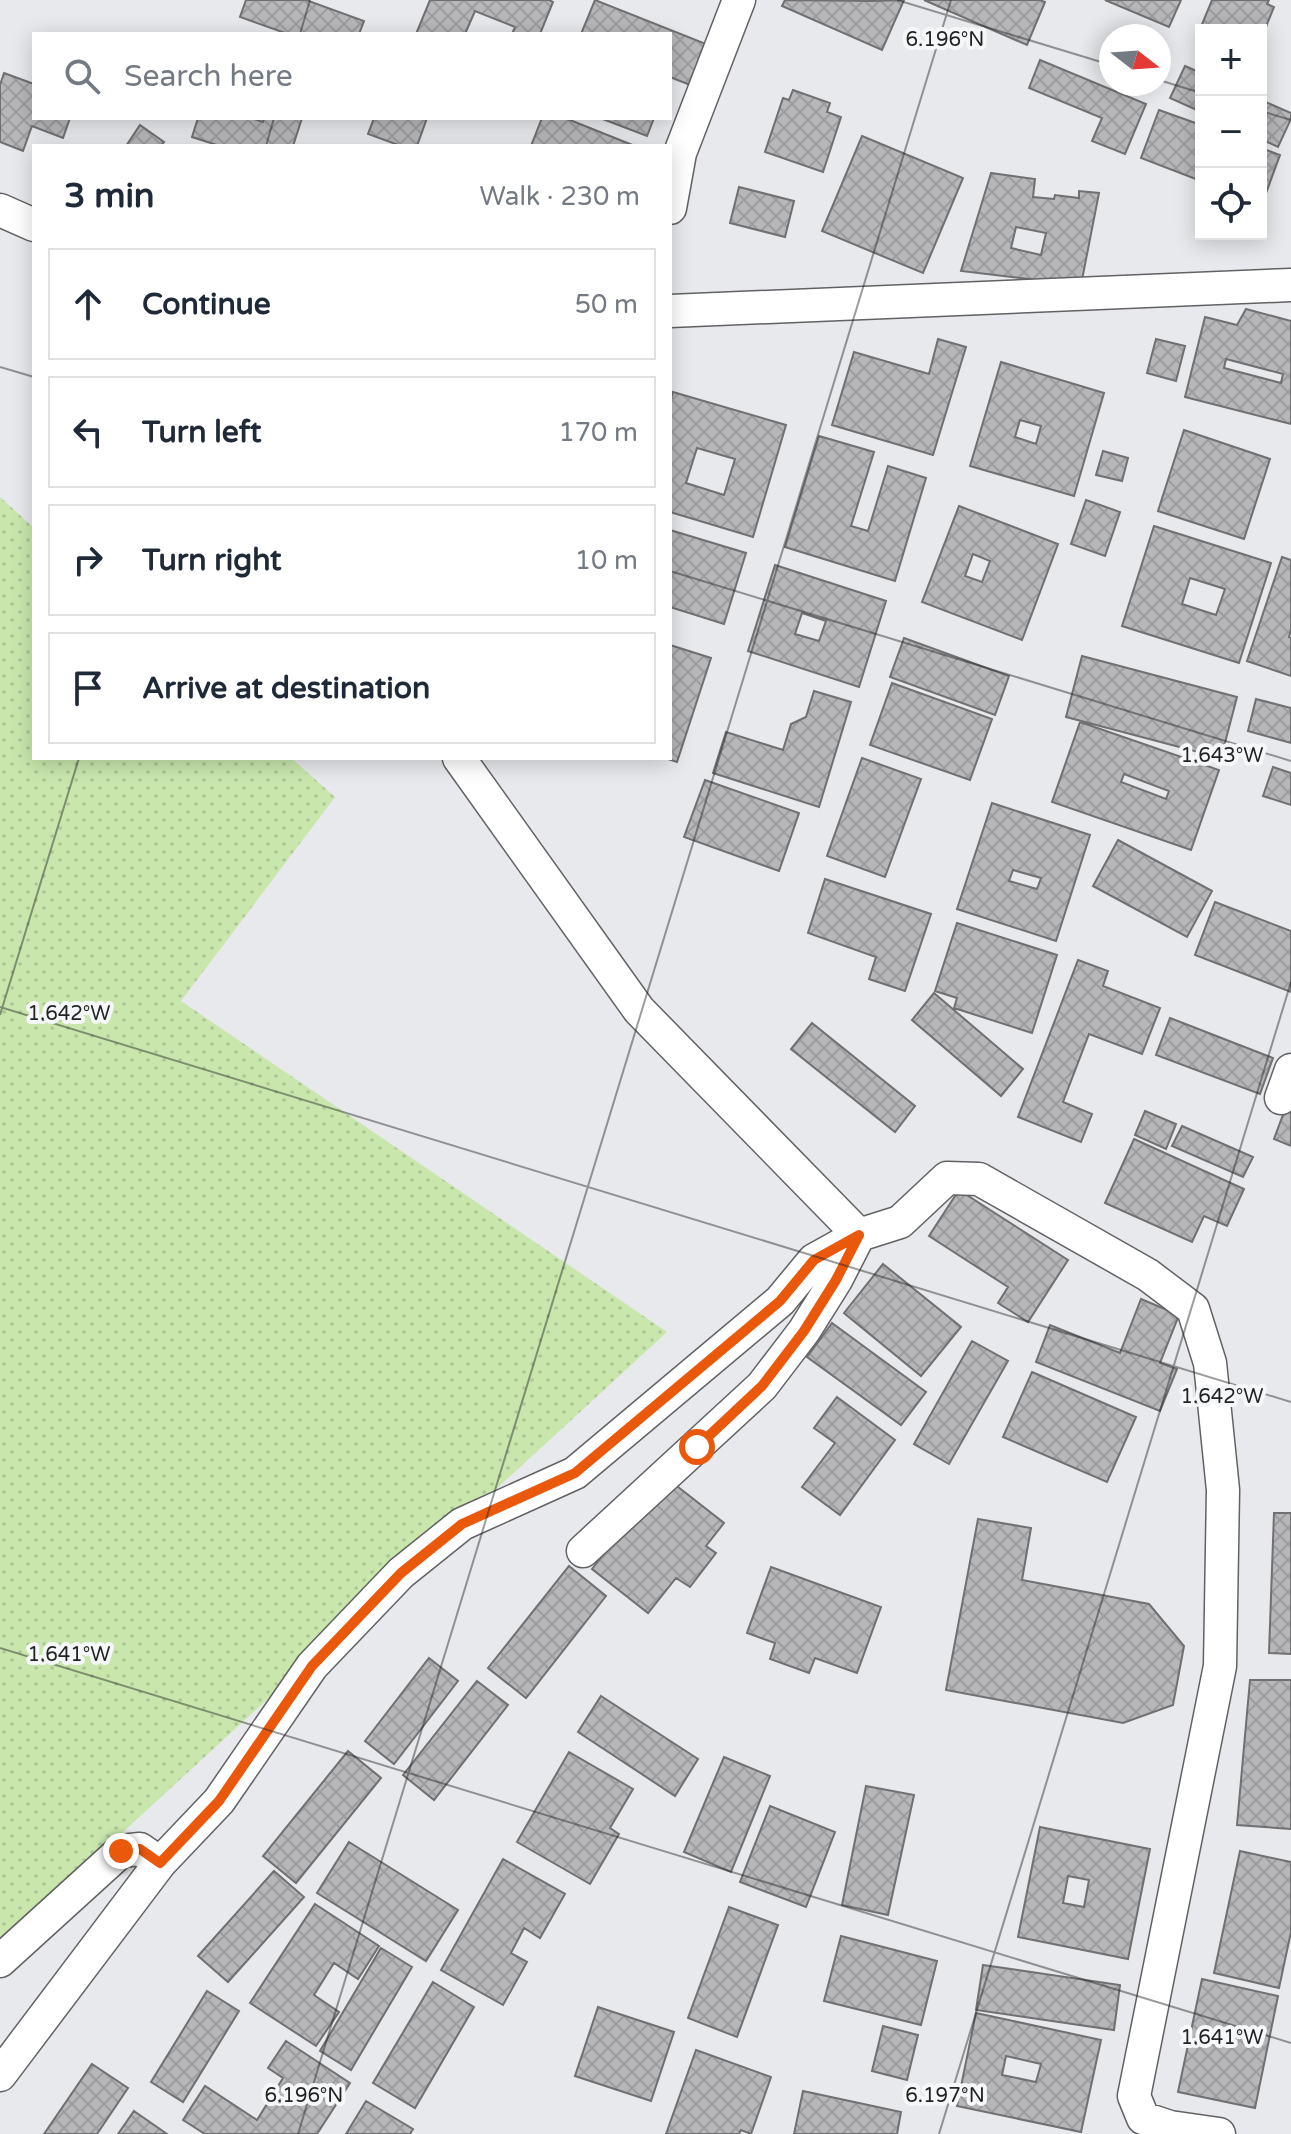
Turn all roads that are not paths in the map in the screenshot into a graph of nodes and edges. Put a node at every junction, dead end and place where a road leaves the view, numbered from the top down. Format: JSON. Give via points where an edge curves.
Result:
{"nodes":[{"id":1,"x":739,"y":0,"type":"edge"},
{"id":2,"x":672,"y":197,"type":"edge"},
{"id":3,"x":0,"y":210,"type":"edge"},
{"id":4,"x":32,"y":224,"type":"edge"},
{"id":5,"x":1291,"y":285,"type":"edge"},
{"id":6,"x":672,"y":311,"type":"edge"},
{"id":7,"x":460,"y":760,"type":"edge"},
{"id":8,"x":859,"y":1235,"type":"junction"},
{"id":9,"x":583,"y":1551,"type":"dead end"},
{"id":10,"x":160,"y":1863,"type":"junction"},
{"id":11,"x":0,"y":1961,"type":"edge"},
{"id":12,"x":0,"y":2075,"type":"edge"},
{"id":13,"x":1219,"y":2134,"type":"edge"}],
"edges":[{"from":1,"to":2,"type":"street","via":[[680,153]]},
{"from":3,"to":4,"type":"street"},
{"from":5,"to":6,"type":"street"},
{"from":7,"to":8,"type":"street","via":[[639,1010]]},
{"from":8,"to":9,"type":"street","via":[[804,1331],[762,1386]]},
{"from":8,"to":10,"type":"street","via":[[814,1260],[780,1301],[575,1473],[462,1524],[401,1573],[312,1666],[219,1801]]},
{"from":8,"to":13,"type":"street","via":[[900,1222],[947,1178],[979,1179],[1148,1275],[1193,1309],[1210,1363],[1223,1490],[1220,1666],[1134,2096],[1143,2118]]},
{"from":10,"to":11,"type":"street","via":[[140,1849],[121,1851]]},
{"from":10,"to":12,"type":"street"}]}
